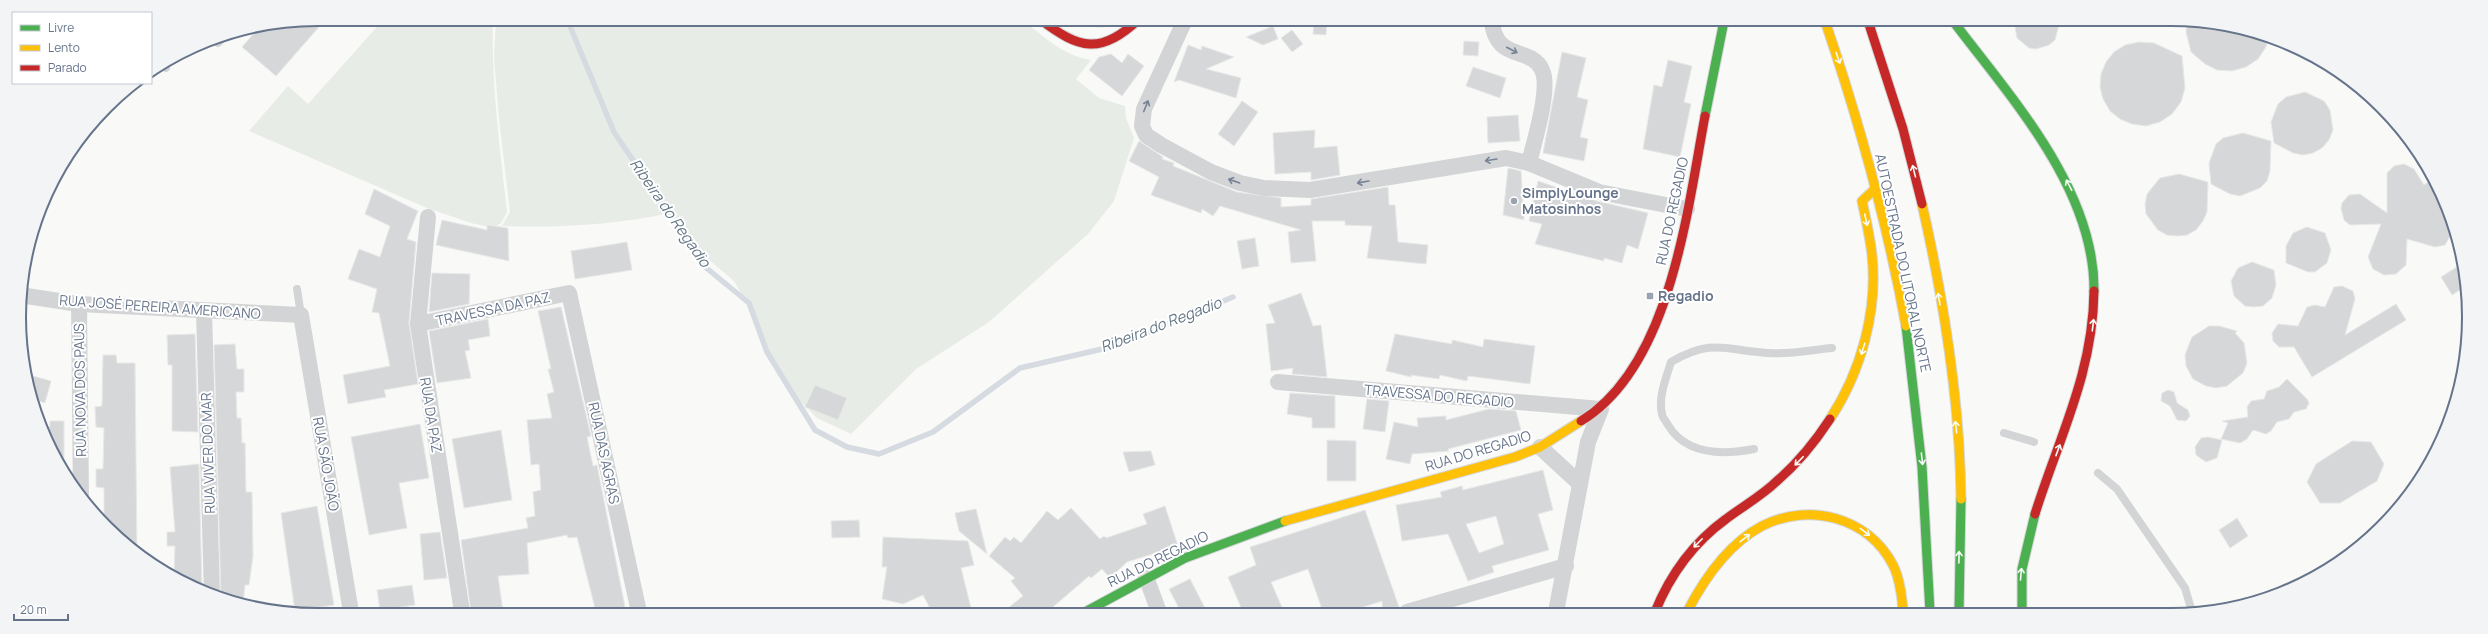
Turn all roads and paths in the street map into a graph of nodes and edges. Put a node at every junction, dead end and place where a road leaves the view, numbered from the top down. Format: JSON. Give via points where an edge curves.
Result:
{"nodes":[{"id":1,"x":1049,"y":26,"type":"edge"},
{"id":2,"x":1131,"y":26,"type":"edge"},
{"id":3,"x":1182,"y":26,"type":"edge"},
{"id":4,"x":1493,"y":26,"type":"edge"},
{"id":5,"x":1723,"y":26,"type":"edge"},
{"id":6,"x":1827,"y":26,"type":"edge"},
{"id":7,"x":1870,"y":26,"type":"edge"},
{"id":8,"x":1957,"y":26,"type":"edge"},
{"id":9,"x":1529,"y":162,"type":"junction"},
{"id":10,"x":1876,"y":188,"type":"junction"},
{"id":11,"x":1687,"y":209,"type":"junction"},
{"id":12,"x":428,"y":217,"type":"dead end"},
{"id":13,"x":297,"y":289,"type":"dead end"},
{"id":14,"x":569,"y":293,"type":"joint"},
{"id":15,"x":27,"y":296,"type":"edge"},
{"id":16,"x":79,"y":304,"type":"junction"},
{"id":17,"x":204,"y":311,"type":"junction"},
{"id":18,"x":301,"y":315,"type":"junction"},
{"id":19,"x":418,"y":324,"type":"junction"},
{"id":20,"x":1832,"y":348,"type":"dead end"},
{"id":21,"x":1278,"y":382,"type":"dead end"},
{"id":22,"x":1601,"y":409,"type":"junction"},
{"id":23,"x":2004,"y":433,"type":"dead end"},
{"id":24,"x":2034,"y":442,"type":"dead end"},
{"id":25,"x":1540,"y":448,"type":"junction"},
{"id":26,"x":1754,"y":449,"type":"dead end"},
{"id":27,"x":2098,"y":473,"type":"dead end"},
{"id":28,"x":1579,"y":483,"type":"junction"},
{"id":29,"x":82,"y":488,"type":"edge"},
{"id":30,"x":1566,"y":566,"type":"junction"},
{"id":31,"x":1146,"y":578,"type":"junction"},
{"id":32,"x":212,"y":588,"type":"edge"},
{"id":33,"x":2191,"y":607,"type":"edge"},
{"id":34,"x":350,"y":608,"type":"edge"},
{"id":35,"x":461,"y":608,"type":"edge"},
{"id":36,"x":638,"y":608,"type":"edge"},
{"id":37,"x":1092,"y":608,"type":"edge"},
{"id":38,"x":1157,"y":608,"type":"edge"},
{"id":39,"x":1421,"y":608,"type":"edge"},
{"id":40,"x":1557,"y":608,"type":"edge"},
{"id":41,"x":1657,"y":608,"type":"edge"},
{"id":42,"x":1689,"y":608,"type":"edge"},
{"id":43,"x":1902,"y":608,"type":"edge"},
{"id":44,"x":1930,"y":608,"type":"edge"},
{"id":45,"x":1959,"y":608,"type":"edge"},
{"id":46,"x":2022,"y":608,"type":"edge"}],
"edges":[{"from":1,"to":2,"type":"main road","via":[[1069,41],[1093,45],[1108,42]]},
{"from":9,"to":3,"type":"street","one_way":true,"via":[[1506,158],[1310,190],[1264,188],[1240,183],[1211,172],[1161,145],[1146,134],[1142,126],[1144,109]]},
{"from":4,"to":9,"type":"street","one_way":true,"via":[[1495,38],[1502,45],[1539,64],[1543,71],[1542,108]]},
{"from":5,"to":11,"type":"main road","name":"RUA DO REGADIO"},
{"from":6,"to":10,"type":"main road","name":"AUTOESTRADA DO LITORAL NORTE","one_way":true},
{"from":45,"to":7,"type":"main road","name":"AUTOESTRADA DO LITORAL NORTE","one_way":true,"via":[[1960,470],[1943,322],[1912,160]]},
{"from":46,"to":8,"type":"main road","one_way":true,"via":[[2020,574],[2026,542],[2087,360],[2095,303],[2092,261],[2080,212],[2060,170]]},
{"from":9,"to":11,"type":"street","via":[[1599,192]]},
{"from":10,"to":41,"type":"main road","one_way":true,"via":[[1862,201],[1873,264],[1869,324],[1864,348],[1840,402],[1819,436],[1791,469],[1720,523],[1693,548],[1671,578]]},
{"from":10,"to":44,"type":"main road","name":"AUTOESTRADA DO LITORAL NORTE","one_way":true,"via":[[1913,378],[1924,476]]},
{"from":11,"to":22,"type":"main road","name":"RUA DO REGADIO","via":[[1676,265],[1662,308],[1631,370]]},
{"from":12,"to":19,"type":"street","name":"RUA DA PAZ"},
{"from":13,"to":18,"type":"lane"},
{"from":14,"to":19,"type":"street","name":"TRAVESSA DA PAZ"},
{"from":14,"to":36,"type":"street","name":"RUA DAS AGRAS"},
{"from":15,"to":16,"type":"street","name":"RUA JOSÉ PEREIRA AMERICANO"},
{"from":16,"to":17,"type":"street","name":"RUA JOSÉ PEREIRA AMERICANO"},
{"from":16,"to":29,"type":"street","name":"RUA NOVA DOS PAUS"},
{"from":17,"to":18,"type":"street","name":"RUA JOSÉ PEREIRA AMERICANO"},
{"from":17,"to":32,"type":"street","name":"RUA VIVER DO MAR"},
{"from":18,"to":34,"type":"street","name":"RUA SÃO JOÃO"},
{"from":19,"to":35,"type":"street","name":"RUA DA PAZ"},
{"from":20,"to":26,"type":"lane","via":[[1769,354],[1721,346],[1692,350],[1671,362],[1662,391],[1662,414],[1673,433],[1691,447],[1710,452],[1740,452]]},
{"from":21,"to":22,"type":"street","name":"TRAVESSA DO REGADIO"},
{"from":22,"to":25,"type":"main road","name":"RUA DO REGADIO"},
{"from":22,"to":28,"type":"street","via":[[1588,442]]},
{"from":23,"to":24,"type":"lane"},
{"from":25,"to":28,"type":"street"},
{"from":25,"to":31,"type":"main road","name":"RUA DO REGADIO","via":[[1298,518],[1200,552]]},
{"from":27,"to":33,"type":"lane","via":[[2117,489],[2185,588]]},
{"from":28,"to":30,"type":"street"},
{"from":30,"to":39,"type":"street"},
{"from":30,"to":40,"type":"street"},
{"from":31,"to":37,"type":"main road","name":"RUA DO REGADIO"},
{"from":31,"to":38,"type":"street"},
{"from":42,"to":43,"type":"main road","one_way":true,"via":[[1706,579],[1744,539],[1774,521],[1810,513],[1846,521],[1868,534],[1878,544],[1893,564],[1898,576]]}]}
